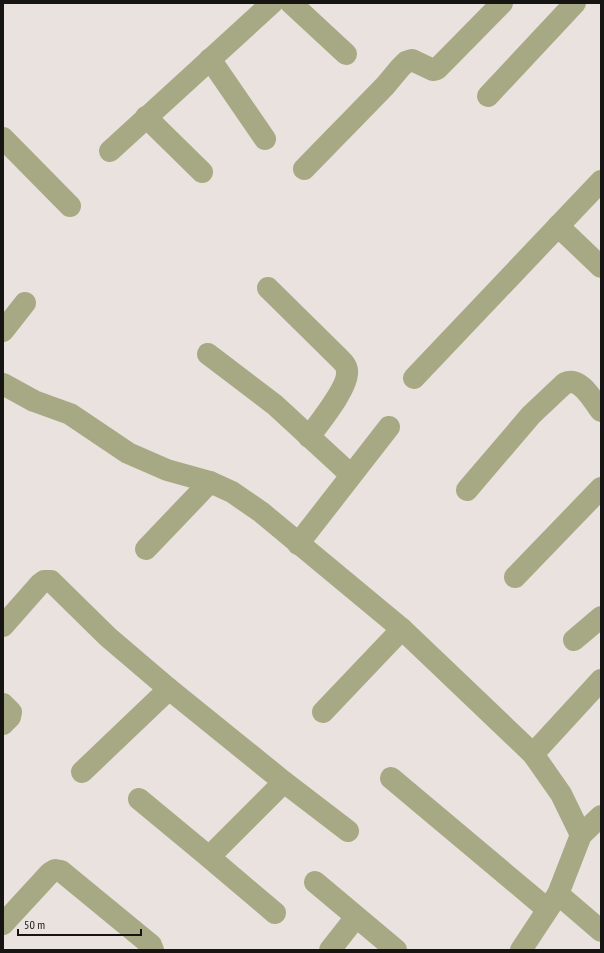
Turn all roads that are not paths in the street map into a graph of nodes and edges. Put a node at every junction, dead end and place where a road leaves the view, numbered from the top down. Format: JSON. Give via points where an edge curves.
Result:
{"nodes":[{"id":1,"x":272,"y":3,"type":"edge"},
{"id":2,"x":291,"y":3,"type":"edge"},
{"id":3,"x":502,"y":3,"type":"edge"},
{"id":4,"x":575,"y":3,"type":"edge"},
{"id":5,"x":346,"y":54,"type":"dead end"},
{"id":6,"x":210,"y":59,"type":"junction"},
{"id":7,"x":488,"y":96,"type":"dead end"},
{"id":8,"x":146,"y":117,"type":"junction"},
{"id":9,"x":3,"y":138,"type":"edge"},
{"id":10,"x":265,"y":139,"type":"dead end"},
{"id":11,"x":110,"y":151,"type":"dead end"},
{"id":12,"x":304,"y":169,"type":"dead end"},
{"id":13,"x":202,"y":172,"type":"dead end"},
{"id":14,"x":601,"y":181,"type":"edge"},
{"id":15,"x":70,"y":206,"type":"dead end"},
{"id":16,"x":558,"y":226,"type":"junction"},
{"id":17,"x":601,"y":267,"type":"edge"},
{"id":18,"x":268,"y":288,"type":"dead end"},
{"id":19,"x":25,"y":303,"type":"dead end"},
{"id":20,"x":3,"y":331,"type":"edge"},
{"id":21,"x":208,"y":354,"type":"dead end"},
{"id":22,"x":414,"y":378,"type":"dead end"},
{"id":23,"x":5,"y":389,"type":"edge"},
{"id":24,"x":601,"y":411,"type":"edge"},
{"id":25,"x":389,"y":427,"type":"dead end"},
{"id":26,"x":309,"y":437,"type":"junction"},
{"id":27,"x":351,"y":475,"type":"junction"},
{"id":28,"x":210,"y":482,"type":"junction"},
{"id":29,"x":601,"y":488,"type":"edge"},
{"id":30,"x":466,"y":490,"type":"dead end"},
{"id":31,"x":298,"y":544,"type":"junction"},
{"id":32,"x":146,"y":549,"type":"dead end"},
{"id":33,"x":515,"y":577,"type":"dead end"},
{"id":34,"x":601,"y":617,"type":"edge"},
{"id":35,"x":3,"y":626,"type":"edge"},
{"id":36,"x":402,"y":629,"type":"junction"},
{"id":37,"x":574,"y":640,"type":"dead end"},
{"id":38,"x":601,"y":680,"type":"edge"},
{"id":39,"x":169,"y":689,"type":"junction"},
{"id":40,"x":3,"y":704,"type":"edge"},
{"id":41,"x":323,"y":712,"type":"dead end"},
{"id":42,"x":3,"y":724,"type":"edge"},
{"id":43,"x":533,"y":754,"type":"junction"},
{"id":44,"x":82,"y":772,"type":"dead end"},
{"id":45,"x":391,"y":778,"type":"dead end"},
{"id":46,"x":284,"y":782,"type":"junction"},
{"id":47,"x":139,"y":799,"type":"dead end"},
{"id":48,"x":601,"y":816,"type":"edge"},
{"id":49,"x":348,"y":832,"type":"dead end"},
{"id":50,"x":581,"y":835,"type":"junction"},
{"id":51,"x":209,"y":857,"type":"junction"},
{"id":52,"x":315,"y":882,"type":"dead end"},
{"id":53,"x":552,"y":901,"type":"junction"},
{"id":54,"x":274,"y":913,"type":"dead end"},
{"id":55,"x":356,"y":916,"type":"junction"},
{"id":56,"x":3,"y":924,"type":"edge"},
{"id":57,"x":601,"y":931,"type":"edge"},
{"id":58,"x":392,"y":949,"type":"edge"},
{"id":59,"x":153,"y":950,"type":"edge"},
{"id":60,"x":330,"y":950,"type":"edge"},
{"id":61,"x":521,"y":950,"type":"edge"}],
"edges":[{"from":1,"to":6,"type":"street"},
{"from":2,"to":5,"type":"street"},
{"from":3,"to":12,"type":"street","via":[[437,69],[433,70],[412,60],[406,62]]},
{"from":4,"to":7,"type":"street"},
{"from":6,"to":8,"type":"street"},
{"from":6,"to":10,"type":"street"},
{"from":8,"to":11,"type":"street"},
{"from":8,"to":13,"type":"street"},
{"from":9,"to":15,"type":"street"},
{"from":14,"to":16,"type":"street"},
{"from":16,"to":17,"type":"street"},
{"from":16,"to":22,"type":"street"},
{"from":18,"to":26,"type":"street","via":[[339,358],[347,372],[344,387]]},
{"from":19,"to":20,"type":"street"},
{"from":21,"to":26,"type":"street","via":[[275,405]]},
{"from":23,"to":28,"type":"street","via":[[70,414],[128,453],[167,470]]},
{"from":24,"to":30,"type":"street","via":[[582,386],[571,381],[565,383],[531,415]]},
{"from":25,"to":27,"type":"street"},
{"from":26,"to":27,"type":"street"},
{"from":27,"to":31,"type":"street"},
{"from":28,"to":31,"type":"street","via":[[232,492],[261,512]]},
{"from":28,"to":32,"type":"street"},
{"from":29,"to":33,"type":"street"},
{"from":31,"to":36,"type":"street"},
{"from":34,"to":37,"type":"street"},
{"from":35,"to":39,"type":"street","via":[[44,581],[51,581],[108,637]]},
{"from":36,"to":41,"type":"street"},
{"from":36,"to":43,"type":"street"},
{"from":38,"to":43,"type":"street"},
{"from":39,"to":44,"type":"street"},
{"from":39,"to":46,"type":"street"},
{"from":40,"to":42,"type":"street","via":[[10,712],[10,717]]},
{"from":43,"to":50,"type":"street","via":[[561,794]]},
{"from":45,"to":53,"type":"street"},
{"from":46,"to":49,"type":"street"},
{"from":46,"to":51,"type":"street"},
{"from":47,"to":51,"type":"street"},
{"from":48,"to":50,"type":"street"},
{"from":50,"to":53,"type":"street"},
{"from":51,"to":54,"type":"street"},
{"from":52,"to":55,"type":"street"},
{"from":53,"to":57,"type":"street"},
{"from":53,"to":61,"type":"street"},
{"from":55,"to":58,"type":"street"},
{"from":55,"to":60,"type":"street"},
{"from":56,"to":59,"type":"street","via":[[50,873],[58,870],[151,945]]}]}
